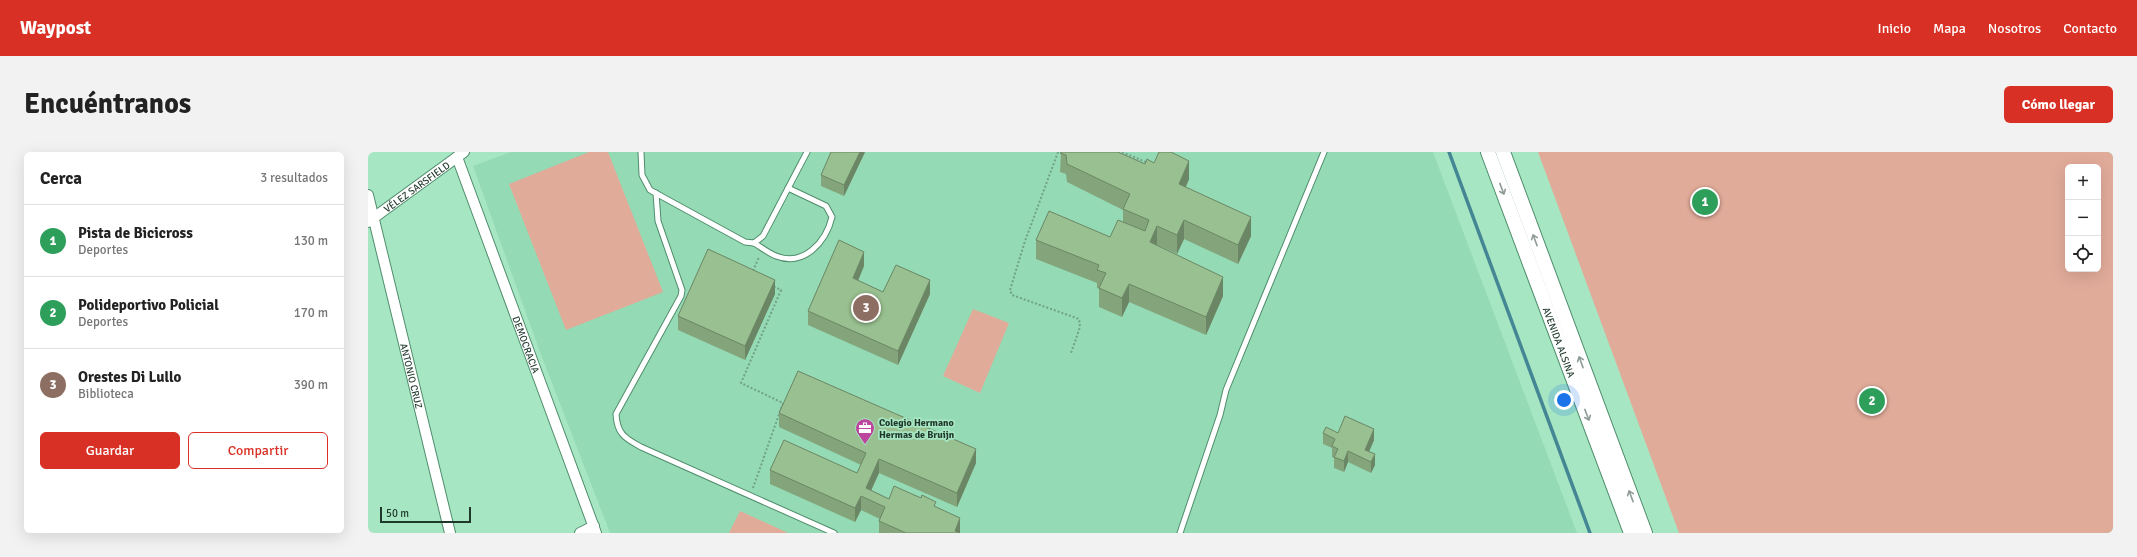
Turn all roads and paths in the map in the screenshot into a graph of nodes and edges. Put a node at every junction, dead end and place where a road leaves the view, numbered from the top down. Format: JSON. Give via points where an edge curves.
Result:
{"nodes":[{"id":1,"x":641,"y":152,"type":"edge"},
{"id":2,"x":807,"y":152,"type":"edge"},
{"id":3,"x":1058,"y":152,"type":"edge"},
{"id":4,"x":1122,"y":152,"type":"edge"},
{"id":5,"x":1324,"y":152,"type":"edge"},
{"id":6,"x":1488,"y":152,"type":"edge"},
{"id":7,"x":1502,"y":152,"type":"edge"},
{"id":8,"x":461,"y":155,"type":"edge"},
{"id":9,"x":1155,"y":166,"type":"edge"},
{"id":10,"x":788,"y":188,"type":"junction"},
{"id":11,"x":656,"y":193,"type":"junction"},
{"id":12,"x":368,"y":195,"type":"edge"},
{"id":13,"x":371,"y":220,"type":"edge"},
{"id":14,"x":754,"y":243,"type":"junction"},
{"id":15,"x":763,"y":248,"type":"junction"},
{"id":16,"x":751,"y":275,"type":"edge"},
{"id":17,"x":769,"y":284,"type":"edge"},
{"id":18,"x":1071,"y":353,"type":"dead end"},
{"id":19,"x":751,"y":495,"type":"junction"},
{"id":20,"x":595,"y":530,"type":"edge"},
{"id":21,"x":450,"y":533,"type":"edge"},
{"id":22,"x":580,"y":533,"type":"edge"},
{"id":23,"x":834,"y":533,"type":"edge"},
{"id":24,"x":1180,"y":533,"type":"edge"},
{"id":25,"x":1631,"y":533,"type":"edge"},
{"id":26,"x":1644,"y":533,"type":"edge"}],
"edges":[{"from":1,"to":11,"type":"lane","via":[[642,175],[650,190]]},
{"from":2,"to":10,"type":"lane"},
{"from":3,"to":18,"type":"path","via":[[1010,290],[1012,295],[1079,319],[1080,327]]},
{"from":4,"to":9,"type":"path"},
{"from":5,"to":24,"type":"lane","via":[[1226,390],[1220,416]]},
{"from":6,"to":25,"type":"main road","name":"AVENIDA ALSINA","one_way":true},
{"from":26,"to":7,"type":"main road","name":"AVENIDA ALSINA","one_way":true},
{"from":8,"to":13,"type":"street","name":"VÉLEZ SARSFIELD"},
{"from":8,"to":20,"type":"street","name":"DEMOCRACIA"},
{"from":10,"to":14,"type":"lane","via":[[763,236]]},
{"from":10,"to":15,"type":"lane","via":[[826,206],[832,217],[830,228],[817,246],[802,258],[776,256]]},
{"from":11,"to":14,"type":"lane","via":[[745,242]]},
{"from":11,"to":19,"type":"lane","via":[[658,221],[679,280],[681,296],[616,414],[617,426],[621,434],[641,447]]},
{"from":12,"to":13,"type":"street","name":"ANTONIO CRUZ"},
{"from":13,"to":21,"type":"street","name":"ANTONIO CRUZ"},
{"from":14,"to":15,"type":"lane"},
{"from":15,"to":16,"type":"path"},
{"from":17,"to":19,"type":"path","via":[[781,290],[741,383],[783,402]]},
{"from":19,"to":23,"type":"lane"},
{"from":20,"to":22,"type":"street"}]}
